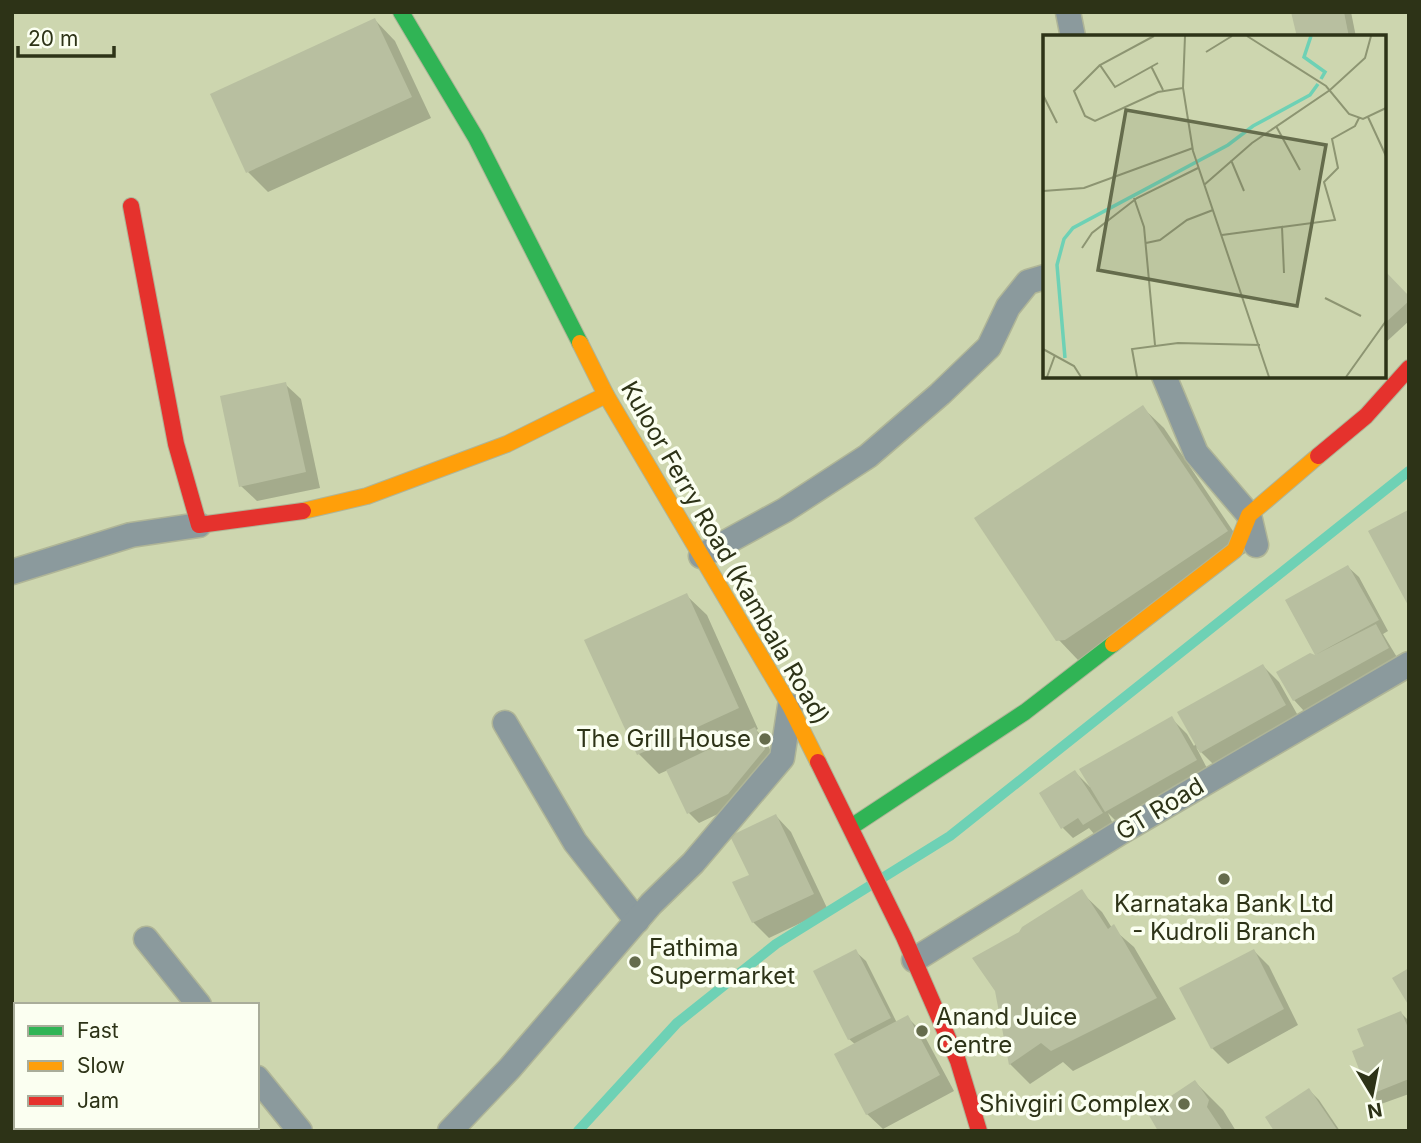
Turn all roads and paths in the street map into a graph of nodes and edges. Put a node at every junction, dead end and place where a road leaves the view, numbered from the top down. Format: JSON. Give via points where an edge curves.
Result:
{"nodes":[{"id":1,"x":401,"y":12,"type":"edge"},
{"id":2,"x":1068,"y":12,"type":"edge"},
{"id":3,"x":1073,"y":35,"type":"edge"},
{"id":4,"x":131,"y":206,"type":"dead end"},
{"id":5,"x":1043,"y":278,"type":"edge"},
{"id":6,"x":1409,"y":368,"type":"edge"},
{"id":7,"x":1165,"y":378,"type":"edge"},
{"id":8,"x":606,"y":395,"type":"junction"},
{"id":9,"x":1249,"y":515,"type":"junction"},
{"id":10,"x":199,"y":525,"type":"junction"},
{"id":11,"x":1256,"y":545,"type":"dead end"},
{"id":12,"x":701,"y":556,"type":"junction"},
{"id":13,"x":12,"y":572,"type":"edge"},
{"id":14,"x":1409,"y":664,"type":"edge"},
{"id":15,"x":790,"y":706,"type":"junction"},
{"id":16,"x":505,"y":723,"type":"dead end"},
{"id":17,"x":851,"y":827,"type":"junction"},
{"id":18,"x":637,"y":921,"type":"junction"},
{"id":19,"x":146,"y":939,"type":"dead end"},
{"id":20,"x":915,"y":960,"type":"junction"},
{"id":21,"x":197,"y":1003,"type":"edge"},
{"id":22,"x":259,"y":1080,"type":"edge"},
{"id":23,"x":300,"y":1131,"type":"edge"},
{"id":24,"x":450,"y":1131,"type":"edge"},
{"id":25,"x":979,"y":1131,"type":"edge"}],
"edges":[{"from":1,"to":8,"type":"street","name":"Kuloor Ferry Road (Kambala Road)","via":[[476,138]]},
{"from":2,"to":3,"type":"street"},
{"from":4,"to":10,"type":"street","via":[[176,444]]},
{"from":5,"to":12,"type":"street","via":[[1028,282],[1008,307],[989,347],[868,456],[785,510]]},
{"from":6,"to":9,"type":"street","via":[[1366,416]]},
{"from":7,"to":9,"type":"street","via":[[1196,453]]},
{"from":8,"to":10,"type":"street","via":[[507,444],[367,496],[301,512]]},
{"from":8,"to":12,"type":"street","name":"Kuloor Ferry Road (Kambala Road)"},
{"from":9,"to":11,"type":"street"},
{"from":9,"to":17,"type":"street","via":[[1235,550],[1176,597],[1026,712]]},
{"from":10,"to":13,"type":"street","via":[[131,535]]},
{"from":12,"to":15,"type":"street","name":"Kuloor Ferry Road (Kambala Road)"},
{"from":14,"to":20,"type":"street","name":"GT Road","via":[[1121,832]]},
{"from":15,"to":17,"type":"street","name":"Kuloor Ferry Road (Kambala Road)"},
{"from":15,"to":18,"type":"street","via":[[782,758],[694,863]]},
{"from":16,"to":18,"type":"street","via":[[575,842]]},
{"from":17,"to":20,"type":"street","name":"Kuloor Ferry Road (Kambala Road)"},
{"from":18,"to":24,"type":"street"},
{"from":19,"to":21,"type":"street"},
{"from":20,"to":25,"type":"street","name":"Kuloor Ferry Road (Kambala Road)","via":[[958,1061]]},
{"from":22,"to":23,"type":"street"}]}
